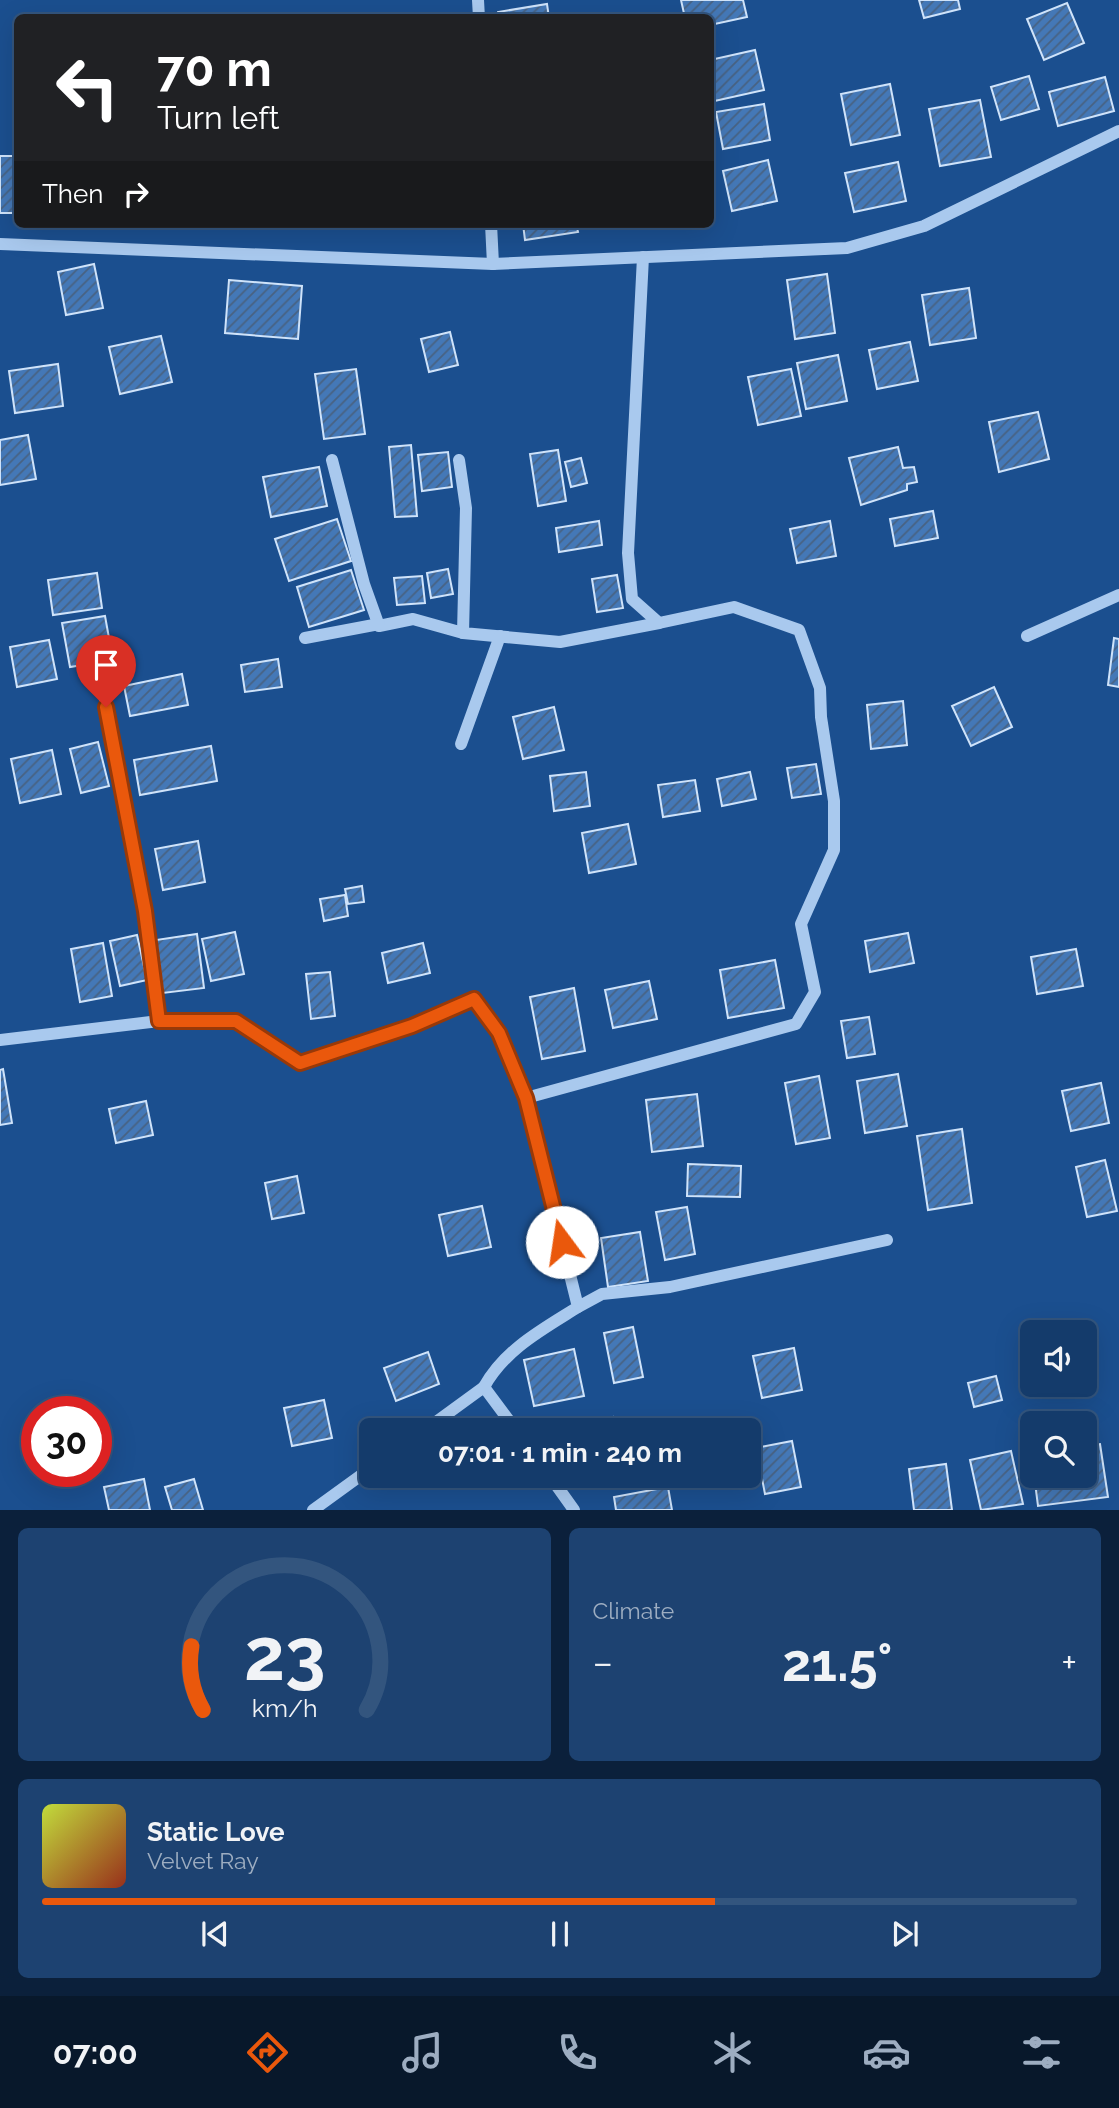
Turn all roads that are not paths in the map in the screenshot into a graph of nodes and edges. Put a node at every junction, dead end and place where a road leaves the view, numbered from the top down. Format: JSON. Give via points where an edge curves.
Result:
{"nodes":[{"id":1,"x":1119,"y":131,"type":"edge"},
{"id":2,"x":491,"y":228,"type":"edge"},
{"id":3,"x":0,"y":244,"type":"edge"},
{"id":4,"x":643,"y":257,"type":"junction"},
{"id":5,"x":493,"y":264,"type":"junction"},
{"id":6,"x":332,"y":460,"type":"dead end"},
{"id":7,"x":459,"y":460,"type":"dead end"},
{"id":8,"x":1119,"y":595,"type":"edge"},
{"id":9,"x":659,"y":622,"type":"junction"},
{"id":10,"x":379,"y":624,"type":"junction"},
{"id":11,"x":463,"y":633,"type":"junction"},
{"id":12,"x":500,"y":636,"type":"junction"},
{"id":13,"x":1027,"y":636,"type":"dead end"},
{"id":14,"x":305,"y":638,"type":"dead end"},
{"id":15,"x":104,"y":689,"type":"dead end"},
{"id":16,"x":461,"y":744,"type":"dead end"},
{"id":17,"x":159,"y":1021,"type":"junction"},
{"id":18,"x":0,"y":1040,"type":"edge"},
{"id":19,"x":526,"y":1098,"type":"junction"},
{"id":20,"x":887,"y":1240,"type":"dead end"},
{"id":21,"x":578,"y":1307,"type":"junction"},
{"id":22,"x":484,"y":1387,"type":"junction"},
{"id":23,"x":441,"y":1418,"type":"edge"},
{"id":24,"x":507,"y":1418,"type":"edge"},
{"id":25,"x":359,"y":1477,"type":"edge"},
{"id":26,"x":558,"y":1488,"type":"edge"},
{"id":27,"x":313,"y":1510,"type":"edge"},
{"id":28,"x":574,"y":1510,"type":"edge"}],
"edges":[{"from":1,"to":4,"type":"street","via":[[924,226],[847,247]]},
{"from":2,"to":5,"type":"street"},
{"from":3,"to":5,"type":"street"},
{"from":4,"to":5,"type":"street"},
{"from":4,"to":9,"type":"street","via":[[628,554],[632,599]]},
{"from":6,"to":10,"type":"street"},
{"from":7,"to":11,"type":"street","via":[[466,508]]},
{"from":8,"to":13,"type":"street"},
{"from":9,"to":12,"type":"street","via":[[560,642]]},
{"from":9,"to":19,"type":"street","via":[[734,607],[799,630],[820,688],[834,800],[834,850],[801,924],[816,992],[796,1024]]},
{"from":10,"to":11,"type":"street","via":[[413,620]]},
{"from":10,"to":14,"type":"street"},
{"from":11,"to":12,"type":"street"},
{"from":12,"to":16,"type":"street"},
{"from":15,"to":17,"type":"street","via":[[145,911]]},
{"from":17,"to":18,"type":"street"},
{"from":17,"to":19,"type":"street","via":[[236,1021],[300,1063],[412,1026],[474,999],[499,1033]]},
{"from":19,"to":21,"type":"street"},
{"from":20,"to":21,"type":"street","via":[[670,1287],[602,1294]]},
{"from":21,"to":22,"type":"street","via":[[525,1340],[494,1369]]},
{"from":22,"to":23,"type":"street"},
{"from":22,"to":24,"type":"street"},
{"from":25,"to":27,"type":"street"},
{"from":26,"to":28,"type":"street"}]}
